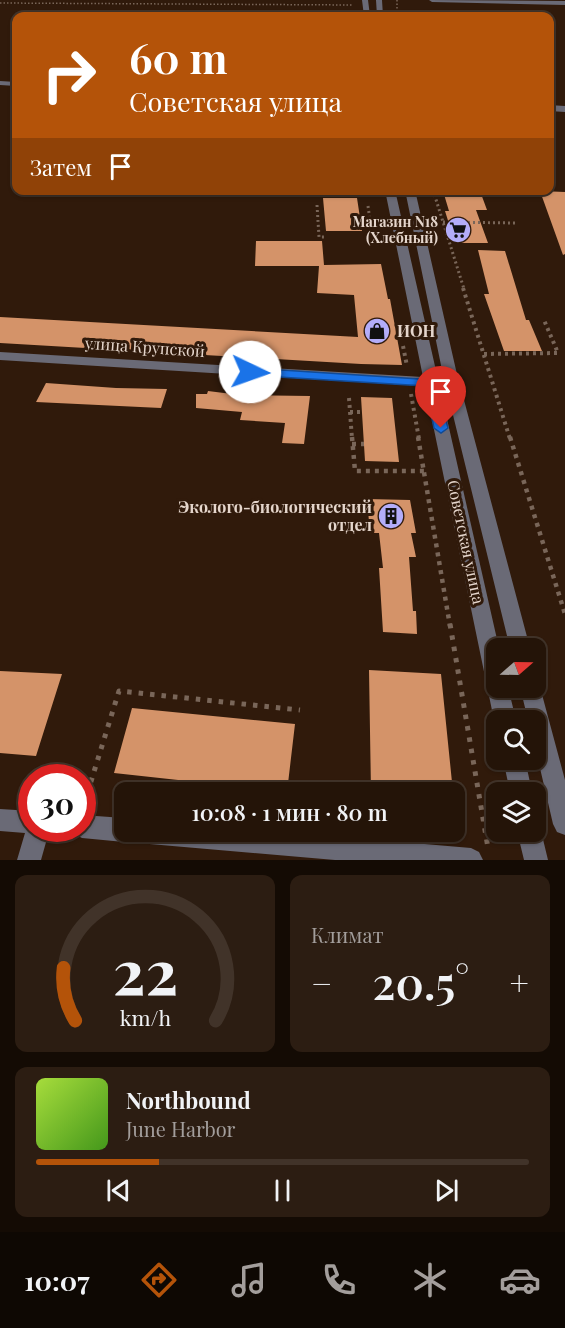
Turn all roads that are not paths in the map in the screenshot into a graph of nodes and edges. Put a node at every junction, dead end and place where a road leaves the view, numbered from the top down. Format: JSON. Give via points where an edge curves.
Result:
{"nodes":[{"id":1,"x":432,"y":0,"type":"edge"},
{"id":2,"x":565,"y":3,"type":"edge"},
{"id":3,"x":391,"y":195,"type":"edge"},
{"id":4,"x":411,"y":195,"type":"edge"},
{"id":5,"x":0,"y":357,"type":"edge"},
{"id":6,"x":431,"y":382,"type":"junction"},
{"id":7,"x":487,"y":638,"type":"edge"},
{"id":8,"x":517,"y":638,"type":"edge"},
{"id":9,"x":533,"y":698,"type":"edge"},
{"id":10,"x":0,"y":820,"type":"edge"},
{"id":11,"x":18,"y":821,"type":"edge"},
{"id":12,"x":565,"y":824,"type":"edge"},
{"id":13,"x":96,"y":827,"type":"edge"},
{"id":14,"x":114,"y":829,"type":"edge"},
{"id":15,"x":34,"y":842,"type":"edge"},
{"id":16,"x":295,"y":842,"type":"edge"},
{"id":17,"x":532,"y":842,"type":"edge"},
{"id":18,"x":480,"y":855,"type":"edge"},
{"id":19,"x":29,"y":860,"type":"edge"},
{"id":20,"x":536,"y":860,"type":"edge"}],
"edges":[{"from":1,"to":2,"type":"street"},
{"from":3,"to":6,"type":"street","name":"Советская улица"},
{"from":4,"to":8,"type":"street","name":"Советская улица","via":[[449,370]]},
{"from":5,"to":6,"type":"street","name":"улица Крупской"},
{"from":6,"to":7,"type":"street","name":"Советская улица"},
{"from":9,"to":12,"type":"street"},
{"from":10,"to":11,"type":"street"},
{"from":13,"to":14,"type":"street"},
{"from":15,"to":19,"type":"street"},
{"from":16,"to":18,"type":"street"},
{"from":17,"to":20,"type":"street"}]}
